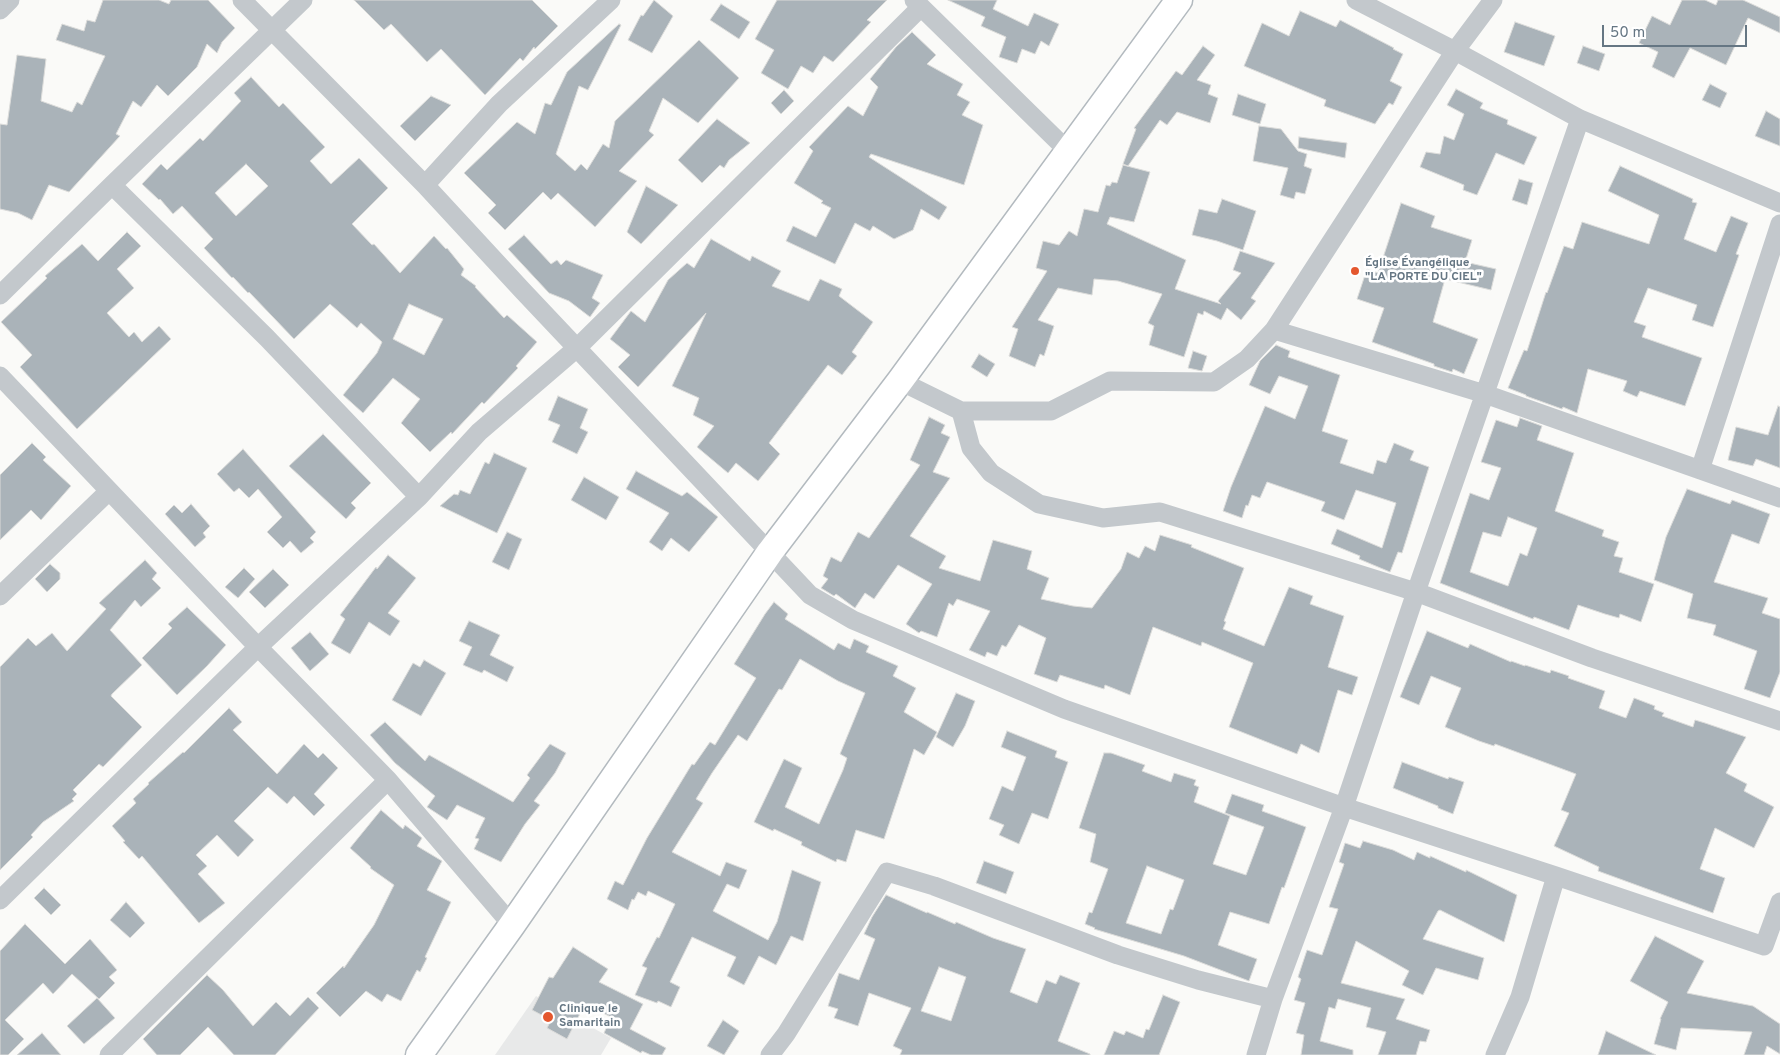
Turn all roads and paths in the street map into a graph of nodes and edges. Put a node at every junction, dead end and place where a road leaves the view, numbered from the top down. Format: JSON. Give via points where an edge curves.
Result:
{"nodes":[{"id":1,"x":10,"y":0,"type":"edge"},
{"id":2,"x":242,"y":0,"type":"edge"},
{"id":3,"x":303,"y":0,"type":"edge"},
{"id":4,"x":611,"y":0,"type":"edge"},
{"id":5,"x":1179,"y":0,"type":"edge"},
{"id":6,"x":1356,"y":0,"type":"edge"},
{"id":7,"x":1493,"y":0,"type":"edge"},
{"id":8,"x":918,"y":4,"type":"edge"},
{"id":9,"x":0,"y":10,"type":"edge"},
{"id":10,"x":271,"y":30,"type":"junction"},
{"id":11,"x":1454,"y":51,"type":"junction"},
{"id":12,"x":1580,"y":119,"type":"junction"},
{"id":13,"x":1068,"y":151,"type":"junction"},
{"id":14,"x":112,"y":185,"type":"junction"},
{"id":15,"x":425,"y":185,"type":"junction"},
{"id":16,"x":1780,"y":204,"type":"edge"},
{"id":17,"x":1780,"y":224,"type":"edge"},
{"id":18,"x":0,"y":295,"type":"edge"},
{"id":19,"x":1274,"y":330,"type":"junction"},
{"id":20,"x":578,"y":347,"type":"junction"},
{"id":21,"x":0,"y":376,"type":"edge"},
{"id":22,"x":900,"y":381,"type":"junction"},
{"id":23,"x":1485,"y":394,"type":"junction"},
{"id":24,"x":961,"y":411,"type":"junction"},
{"id":25,"x":1700,"y":470,"type":"junction"},
{"id":26,"x":109,"y":491,"type":"junction"},
{"id":27,"x":419,"y":498,"type":"junction"},
{"id":28,"x":1780,"y":498,"type":"edge"},
{"id":29,"x":770,"y":552,"type":"junction"},
{"id":30,"x":1416,"y":592,"type":"junction"},
{"id":31,"x":0,"y":596,"type":"edge"},
{"id":32,"x":258,"y":647,"type":"junction"},
{"id":33,"x":1780,"y":721,"type":"edge"},
{"id":34,"x":388,"y":780,"type":"junction"},
{"id":35,"x":1344,"y":807,"type":"junction"},
{"id":36,"x":1556,"y":876,"type":"junction"},
{"id":37,"x":0,"y":900,"type":"edge"},
{"id":38,"x":1780,"y":902,"type":"edge"},
{"id":39,"x":512,"y":925,"type":"junction"},
{"id":40,"x":1772,"y":949,"type":"edge"},
{"id":41,"x":1273,"y":999,"type":"junction"},
{"id":42,"x":109,"y":1055,"type":"edge"},
{"id":43,"x":419,"y":1055,"type":"edge"},
{"id":44,"x":770,"y":1055,"type":"edge"},
{"id":45,"x":1256,"y":1055,"type":"edge"},
{"id":46,"x":1495,"y":1055,"type":"edge"}],
"edges":[{"from":1,"to":9,"type":"street"},
{"from":2,"to":10,"type":"street"},
{"from":3,"to":10,"type":"street"},
{"from":4,"to":15,"type":"street","via":[[499,104]]},
{"from":5,"to":13,"type":"street"},
{"from":6,"to":11,"type":"street"},
{"from":7,"to":11,"type":"street"},
{"from":8,"to":13,"type":"street"},
{"from":8,"to":20,"type":"street"},
{"from":10,"to":14,"type":"street"},
{"from":10,"to":15,"type":"street"},
{"from":11,"to":12,"type":"street"},
{"from":11,"to":19,"type":"street"},
{"from":12,"to":16,"type":"street"},
{"from":12,"to":23,"type":"street"},
{"from":13,"to":22,"type":"street"},
{"from":14,"to":18,"type":"street"},
{"from":14,"to":27,"type":"street","via":[[267,338]]},
{"from":15,"to":20,"type":"street"},
{"from":17,"to":25,"type":"street"},
{"from":19,"to":23,"type":"street"},
{"from":19,"to":24,"type":"street","via":[[1247,359],[1214,382],[1110,381],[1051,412]]},
{"from":20,"to":27,"type":"street","via":[[479,432]]},
{"from":20,"to":29,"type":"street"},
{"from":21,"to":26,"type":"street"},
{"from":22,"to":24,"type":"street"},
{"from":22,"to":29,"type":"street"},
{"from":23,"to":25,"type":"street"},
{"from":23,"to":30,"type":"street"},
{"from":24,"to":30,"type":"street","via":[[972,448],[991,474],[1039,504],[1103,518],[1160,512]]},
{"from":25,"to":28,"type":"street"},
{"from":26,"to":31,"type":"street"},
{"from":26,"to":32,"type":"street"},
{"from":27,"to":32,"type":"street"},
{"from":29,"to":35,"type":"street","via":[[810,595],[853,620],[1064,709]]},
{"from":29,"to":39,"type":"street"},
{"from":30,"to":33,"type":"street","via":[[1592,658]]},
{"from":30,"to":35,"type":"street"},
{"from":32,"to":34,"type":"street"},
{"from":32,"to":37,"type":"street"},
{"from":34,"to":39,"type":"street"},
{"from":34,"to":42,"type":"street"},
{"from":35,"to":36,"type":"street"},
{"from":35,"to":41,"type":"street"},
{"from":36,"to":40,"type":"street"},
{"from":36,"to":46,"type":"street","via":[[1520,997]]},
{"from":38,"to":40,"type":"street"},
{"from":39,"to":43,"type":"street"},
{"from":41,"to":44,"type":"street","via":[[1118,955],[934,886],[887,872]]},
{"from":41,"to":45,"type":"street"}]}
